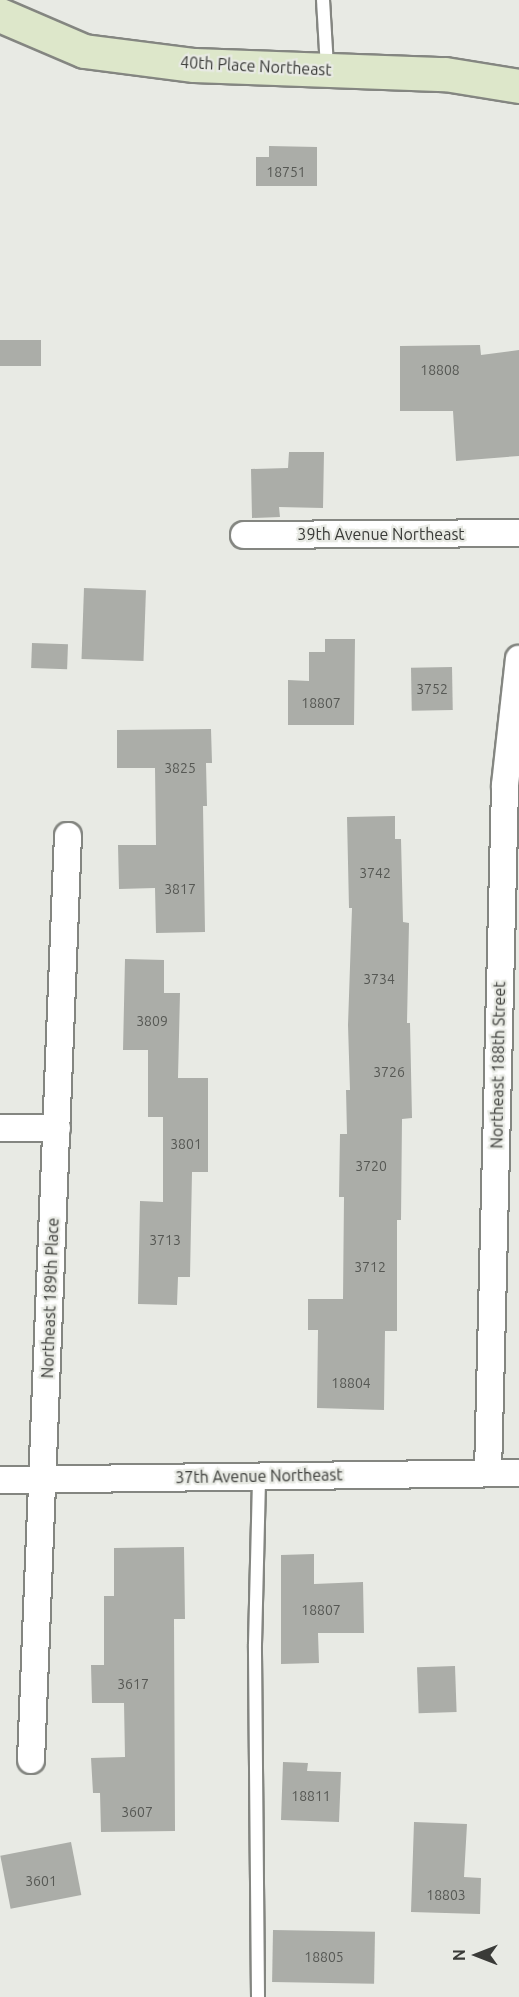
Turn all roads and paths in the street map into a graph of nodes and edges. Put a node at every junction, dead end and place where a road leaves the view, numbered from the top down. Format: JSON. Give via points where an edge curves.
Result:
{"nodes":[{"id":1,"x":323,"y":0,"type":"edge"},
{"id":2,"x":0,"y":15,"type":"edge"},
{"id":3,"x":327,"y":69,"type":"junction"},
{"id":4,"x":519,"y":86,"type":"edge"},
{"id":5,"x":519,"y":533,"type":"edge"},
{"id":6,"x":244,"y":535,"type":"dead end"},
{"id":7,"x":519,"y":658,"type":"edge"},
{"id":8,"x":68,"y":836,"type":"dead end"},
{"id":9,"x":0,"y":1128,"type":"edge"},
{"id":10,"x":57,"y":1128,"type":"junction"},
{"id":11,"x":488,"y":1473,"type":"junction"},
{"id":12,"x":519,"y":1473,"type":"edge"},
{"id":13,"x":259,"y":1476,"type":"junction"},
{"id":14,"x":42,"y":1479,"type":"junction"},
{"id":15,"x":0,"y":1480,"type":"edge"},
{"id":16,"x":31,"y":1760,"type":"dead end"},
{"id":17,"x":258,"y":1997,"type":"edge"}],
"edges":[{"from":1,"to":3,"type":"lane"},
{"from":2,"to":3,"type":"street","name":"40th Place Northeast","via":[[84,51],[194,65]]},
{"from":3,"to":4,"type":"street","name":"40th Place Northeast","via":[[445,74]]},
{"from":5,"to":6,"type":"street","name":"39th Avenue Northeast"},
{"from":7,"to":11,"type":"street","name":"Northeast 188th Street","via":[[505,785]]},
{"from":8,"to":10,"type":"street","name":"Northeast 189th Place"},
{"from":9,"to":10,"type":"street"},
{"from":10,"to":14,"type":"street","name":"Northeast 189th Place"},
{"from":11,"to":12,"type":"street","name":"37th Avenue Northeast"},
{"from":11,"to":13,"type":"street","name":"37th Avenue Northeast"},
{"from":13,"to":14,"type":"street","name":"37th Avenue Northeast"},
{"from":13,"to":17,"type":"lane","via":[[255,1644]]},
{"from":14,"to":15,"type":"street","name":"37th Avenue Northeast"},
{"from":14,"to":16,"type":"street","name":"Northeast 189th Place"}]}
